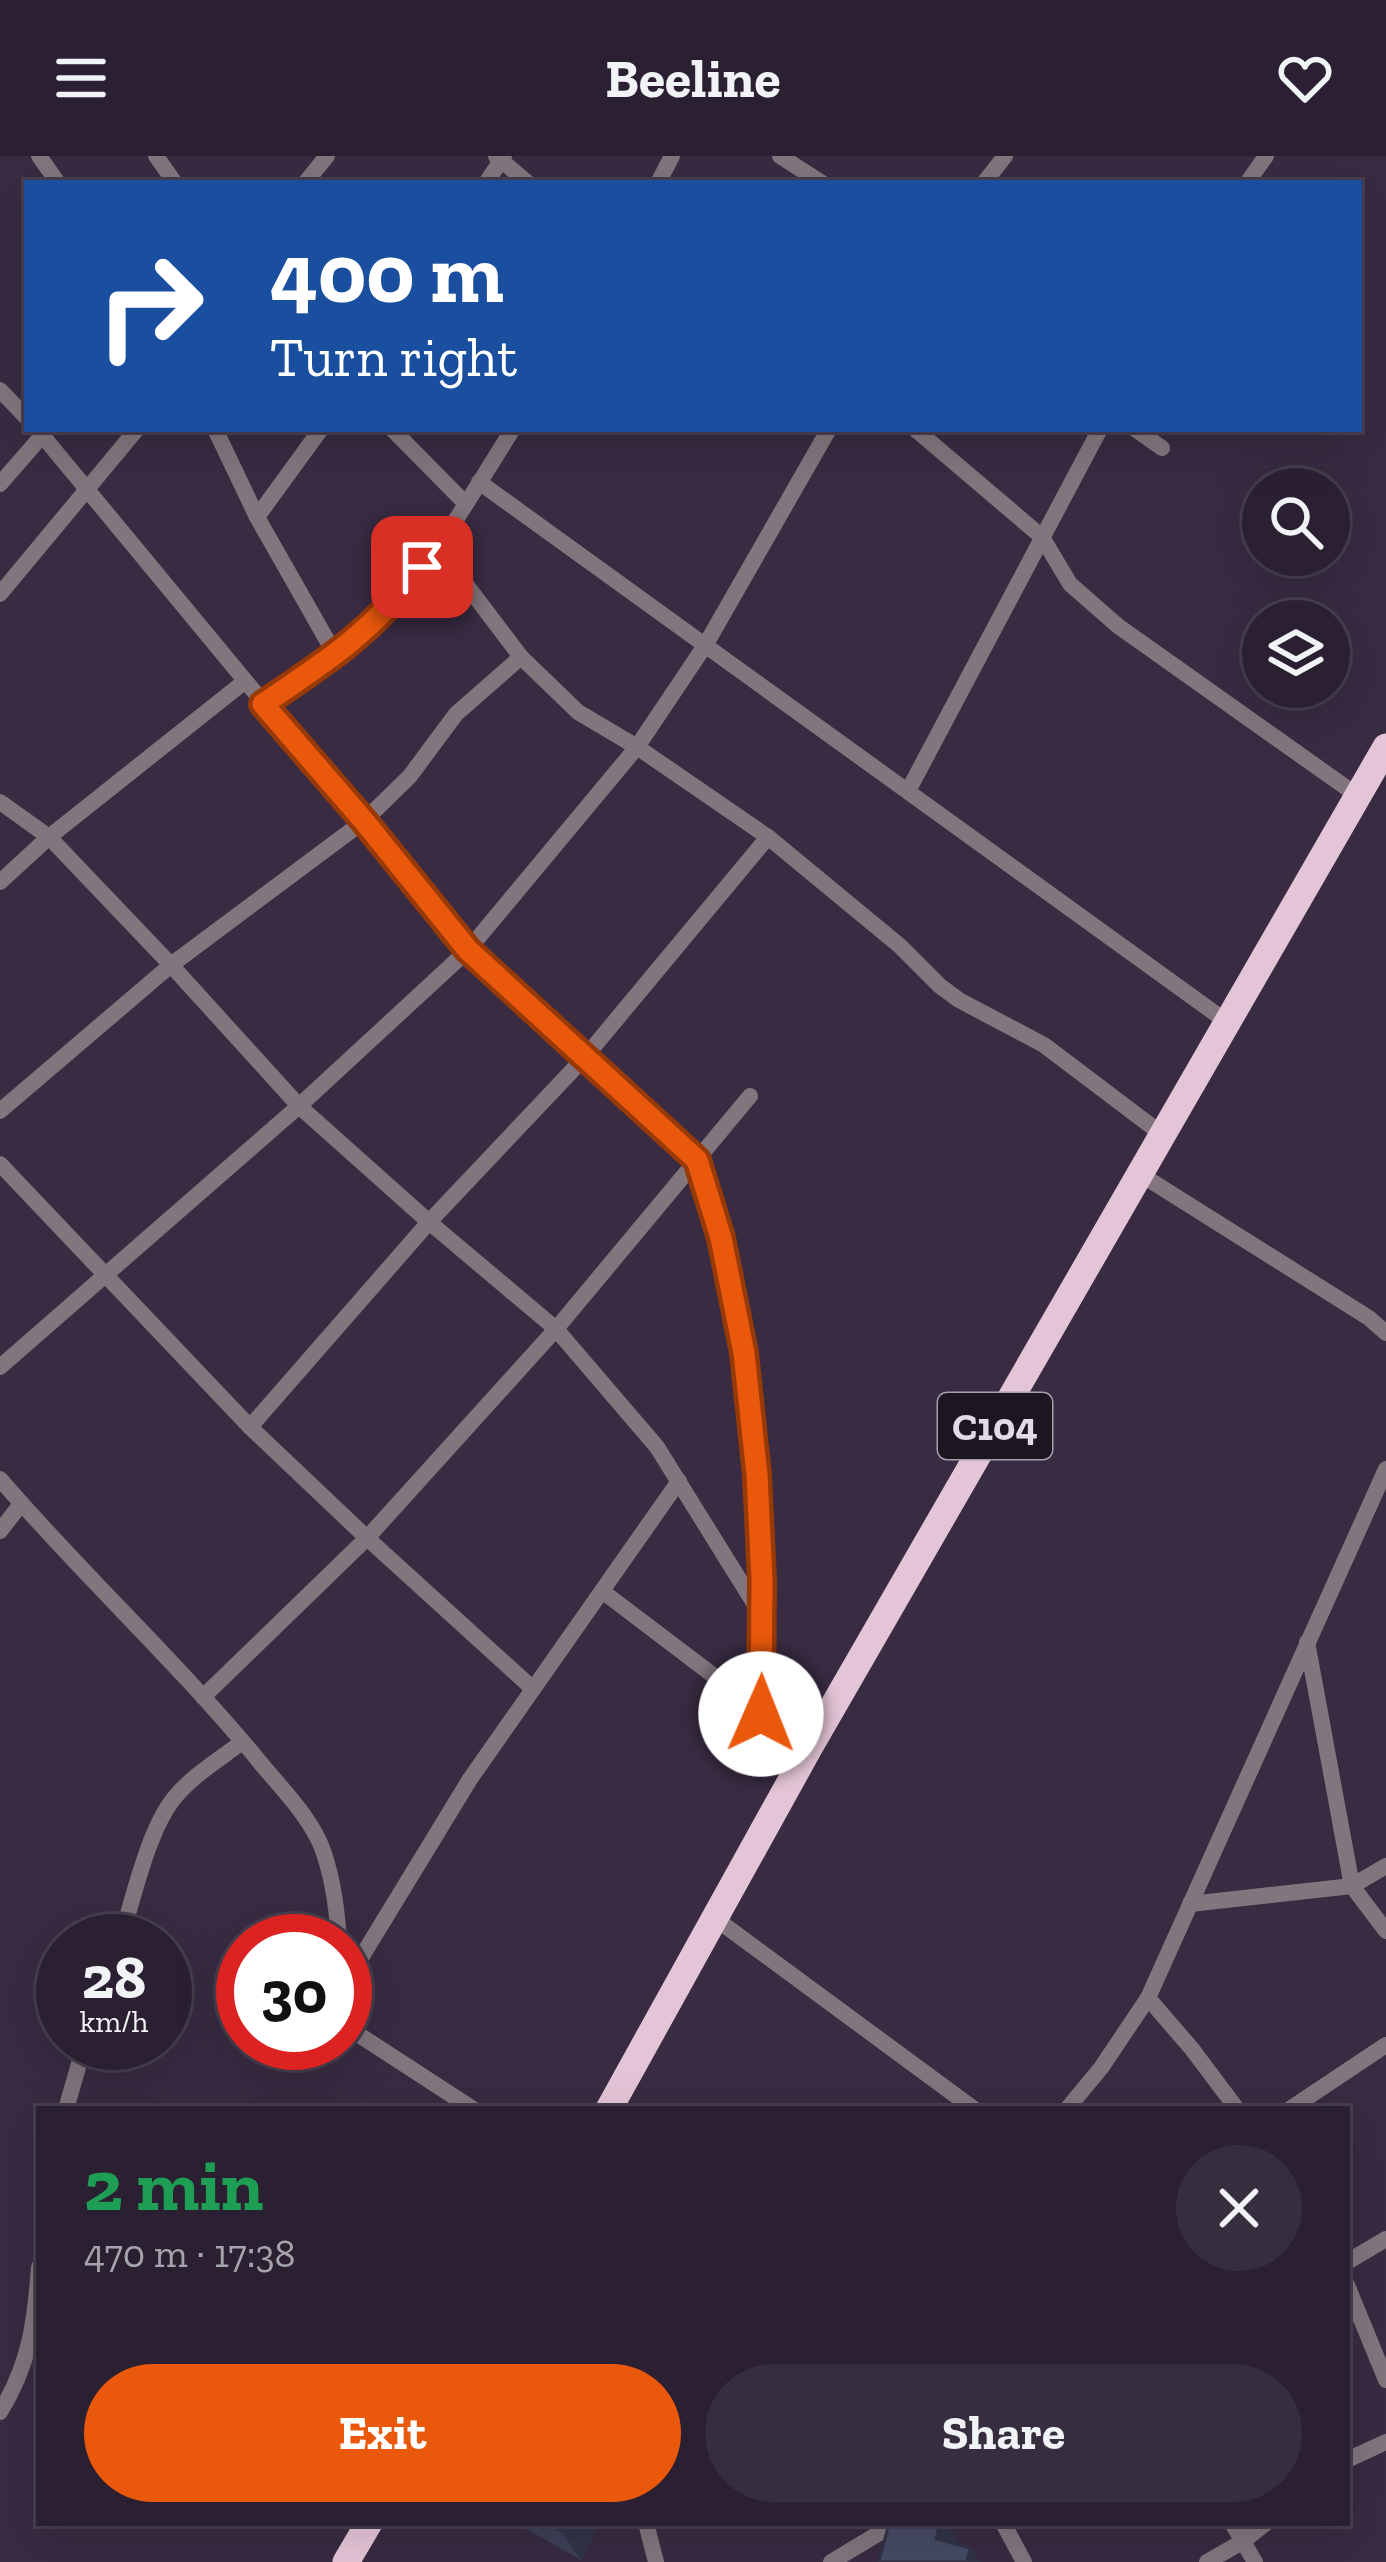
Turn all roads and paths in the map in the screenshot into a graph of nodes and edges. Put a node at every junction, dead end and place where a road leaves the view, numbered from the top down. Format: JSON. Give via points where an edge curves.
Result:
{"nodes":[{"id":1,"x":780,"y":156,"type":"edge"},
{"id":2,"x":500,"y":158,"type":"edge"},
{"id":3,"x":525,"y":180,"type":"edge"},
{"id":4,"x":817,"y":180,"type":"edge"},
{"id":5,"x":0,"y":390,"type":"edge"},
{"id":6,"x":24,"y":415,"type":"edge"},
{"id":7,"x":42,"y":432,"type":"edge"},
{"id":8,"x":44,"y":432,"type":"edge"},
{"id":9,"x":135,"y":432,"type":"edge"},
{"id":10,"x":215,"y":432,"type":"edge"},
{"id":11,"x":319,"y":432,"type":"edge"},
{"id":12,"x":395,"y":432,"type":"edge"},
{"id":13,"x":511,"y":432,"type":"edge"},
{"id":14,"x":827,"y":432,"type":"edge"},
{"id":15,"x":918,"y":432,"type":"edge"},
{"id":16,"x":1098,"y":432,"type":"edge"},
{"id":17,"x":1139,"y":432,"type":"edge"},
{"id":18,"x":1162,"y":448,"type":"dead end"},
{"id":19,"x":479,"y":482,"type":"junction"},
{"id":20,"x":0,"y":484,"type":"edge"},
{"id":21,"x":88,"y":488,"type":"junction"},
{"id":22,"x":466,"y":503,"type":"junction"},
{"id":23,"x":257,"y":517,"type":"junction"},
{"id":24,"x":1042,"y":538,"type":"junction"},
{"id":25,"x":437,"y":546,"type":"junction"},
{"id":26,"x":0,"y":594,"type":"edge"},
{"id":27,"x":706,"y":644,"type":"junction"},
{"id":28,"x":336,"y":656,"type":"junction"},
{"id":29,"x":521,"y":657,"type":"junction"},
{"id":30,"x":244,"y":682,"type":"junction"},
{"id":31,"x":263,"y":704,"type":"junction"},
{"id":32,"x":637,"y":747,"type":"junction"},
{"id":33,"x":1386,"y":747,"type":"edge"},
{"id":34,"x":908,"y":791,"type":"junction"},
{"id":35,"x":1358,"y":796,"type":"junction"},
{"id":36,"x":0,"y":802,"type":"edge"},
{"id":37,"x":364,"y":821,"type":"junction"},
{"id":38,"x":49,"y":837,"type":"junction"},
{"id":39,"x":768,"y":838,"type":"junction"},
{"id":40,"x":0,"y":882,"type":"edge"},
{"id":41,"x":468,"y":950,"type":"junction"},
{"id":42,"x":172,"y":965,"type":"junction"},
{"id":43,"x":1228,"y":1022,"type":"junction"},
{"id":44,"x":586,"y":1057,"type":"junction"},
{"id":45,"x":750,"y":1096,"type":"dead end"},
{"id":46,"x":299,"y":1106,"type":"junction"},
{"id":47,"x":0,"y":1111,"type":"edge"},
{"id":48,"x":1163,"y":1135,"type":"junction"},
{"id":49,"x":697,"y":1160,"type":"junction"},
{"id":50,"x":0,"y":1164,"type":"edge"},
{"id":51,"x":1141,"y":1174,"type":"junction"},
{"id":52,"x":429,"y":1222,"type":"junction"},
{"id":53,"x":106,"y":1275,"type":"junction"},
{"id":54,"x":556,"y":1329,"type":"junction"},
{"id":55,"x":1386,"y":1333,"type":"edge"},
{"id":56,"x":0,"y":1367,"type":"edge"},
{"id":57,"x":250,"y":1427,"type":"junction"},
{"id":58,"x":1386,"y":1469,"type":"edge"},
{"id":59,"x":0,"y":1479,"type":"edge"},
{"id":60,"x":679,"y":1481,"type":"junction"},
{"id":61,"x":22,"y":1504,"type":"junction"},
{"id":62,"x":0,"y":1531,"type":"edge"},
{"id":63,"x":367,"y":1538,"type":"junction"},
{"id":64,"x":602,"y":1591,"type":"junction"},
{"id":65,"x":762,"y":1616,"type":"junction"},
{"id":66,"x":1307,"y":1641,"type":"junction"},
{"id":67,"x":532,"y":1688,"type":"junction"},
{"id":68,"x":203,"y":1697,"type":"junction"},
{"id":69,"x":761,"y":1714,"type":"junction"},
{"id":70,"x":242,"y":1742,"type":"junction"},
{"id":71,"x":809,"y":1748,"type":"junction"},
{"id":72,"x":1386,"y":1866,"type":"edge"},
{"id":73,"x":1352,"y":1886,"type":"junction"},
{"id":74,"x":1190,"y":1904,"type":"junction"},
{"id":75,"x":129,"y":1914,"type":"edge"},
{"id":76,"x":336,"y":1914,"type":"edge"},
{"id":77,"x":716,"y":1919,"type":"junction"},
{"id":78,"x":1386,"y":1931,"type":"edge"},
{"id":79,"x":372,"y":1939,"type":"edge"},
{"id":80,"x":1148,"y":1998,"type":"junction"},
{"id":81,"x":372,"y":2043,"type":"edge"},
{"id":82,"x":1386,"y":2045,"type":"edge"},
{"id":83,"x":78,"y":2070,"type":"edge"},
{"id":84,"x":67,"y":2106,"type":"edge"},
{"id":85,"x":468,"y":2106,"type":"edge"},
{"id":86,"x":611,"y":2106,"type":"edge"},
{"id":87,"x":970,"y":2106,"type":"edge"},
{"id":88,"x":1069,"y":2106,"type":"edge"},
{"id":89,"x":1235,"y":2106,"type":"edge"},
{"id":90,"x":1294,"y":2106,"type":"edge"},
{"id":91,"x":1386,"y":2239,"type":"edge"},
{"id":92,"x":1350,"y":2260,"type":"edge"},
{"id":93,"x":1350,"y":2292,"type":"edge"},
{"id":94,"x":36,"y":2302,"type":"edge"},
{"id":95,"x":1386,"y":2380,"type":"edge"},
{"id":96,"x":0,"y":2412,"type":"edge"},
{"id":97,"x":1386,"y":2442,"type":"edge"},
{"id":98,"x":1350,"y":2459,"type":"edge"},
{"id":99,"x":367,"y":2526,"type":"edge"},
{"id":100,"x":647,"y":2526,"type":"edge"},
{"id":101,"x":891,"y":2526,"type":"edge"},
{"id":102,"x":1005,"y":2526,"type":"edge"},
{"id":103,"x":1234,"y":2526,"type":"edge"},
{"id":104,"x":1262,"y":2526,"type":"edge"},
{"id":105,"x":1242,"y":2542,"type":"junction"},
{"id":106,"x":838,"y":2560,"type":"edge"},
{"id":107,"x":346,"y":2562,"type":"edge"},
{"id":108,"x":656,"y":2562,"type":"edge"},
{"id":109,"x":1024,"y":2562,"type":"edge"},
{"id":110,"x":1207,"y":2562,"type":"edge"},
{"id":111,"x":1255,"y":2562,"type":"edge"}],
"edges":[{"from":1,"to":4,"type":"street"},
{"from":2,"to":3,"type":"street"},
{"from":5,"to":6,"type":"street"},
{"from":7,"to":20,"type":"street"},
{"from":8,"to":21,"type":"street"},
{"from":9,"to":21,"type":"street"},
{"from":10,"to":23,"type":"street"},
{"from":11,"to":23,"type":"street"},
{"from":12,"to":22,"type":"street"},
{"from":13,"to":19,"type":"street"},
{"from":14,"to":27,"type":"street"},
{"from":15,"to":24,"type":"street"},
{"from":16,"to":24,"type":"street"},
{"from":17,"to":18,"type":"street"},
{"from":19,"to":22,"type":"street"},
{"from":19,"to":27,"type":"street"},
{"from":21,"to":26,"type":"street"},
{"from":21,"to":30,"type":"street"},
{"from":22,"to":25,"type":"street"},
{"from":23,"to":28,"type":"street"},
{"from":24,"to":34,"type":"street"},
{"from":24,"to":35,"type":"street","via":[[1070,584],[1118,626]]},
{"from":25,"to":28,"type":"street","via":[[388,610]]},
{"from":25,"to":29,"type":"street"},
{"from":27,"to":32,"type":"street"},
{"from":27,"to":34,"type":"street"},
{"from":28,"to":31,"type":"street"},
{"from":29,"to":32,"type":"street","via":[[578,712]]},
{"from":29,"to":37,"type":"street","via":[[456,714]]},
{"from":30,"to":31,"type":"street"},
{"from":30,"to":38,"type":"street"},
{"from":31,"to":37,"type":"street"},
{"from":32,"to":39,"type":"street"},
{"from":32,"to":41,"type":"street"},
{"from":33,"to":35,"type":"highway","number":"C104"},
{"from":34,"to":43,"type":"street"},
{"from":35,"to":43,"type":"highway","number":"C104"},
{"from":36,"to":38,"type":"street"},
{"from":37,"to":41,"type":"street"},
{"from":37,"to":42,"type":"street"},
{"from":38,"to":40,"type":"street"},
{"from":38,"to":42,"type":"street"},
{"from":39,"to":44,"type":"street"},
{"from":39,"to":48,"type":"street","via":[[940,986],[1044,1045]]},
{"from":41,"to":44,"type":"street"},
{"from":41,"to":46,"type":"street"},
{"from":42,"to":46,"type":"street"},
{"from":42,"to":47,"type":"street"},
{"from":43,"to":48,"type":"highway","number":"C104"},
{"from":44,"to":49,"type":"street"},
{"from":44,"to":52,"type":"street"},
{"from":45,"to":49,"type":"street"},
{"from":46,"to":52,"type":"street"},
{"from":46,"to":53,"type":"street"},
{"from":48,"to":51,"type":"highway","number":"C104"},
{"from":49,"to":54,"type":"street"},
{"from":49,"to":65,"type":"street","via":[[744,1353]]},
{"from":50,"to":53,"type":"street"},
{"from":51,"to":55,"type":"street"},
{"from":51,"to":71,"type":"highway","number":"C104"},
{"from":52,"to":54,"type":"street"},
{"from":52,"to":57,"type":"street"},
{"from":53,"to":56,"type":"street"},
{"from":53,"to":57,"type":"street"},
{"from":54,"to":60,"type":"street"},
{"from":54,"to":63,"type":"street"},
{"from":57,"to":63,"type":"street"},
{"from":58,"to":66,"type":"street"},
{"from":59,"to":61,"type":"street"},
{"from":60,"to":64,"type":"street"},
{"from":60,"to":65,"type":"street"},
{"from":61,"to":62,"type":"street"},
{"from":61,"to":68,"type":"street"},
{"from":63,"to":67,"type":"street"},
{"from":63,"to":68,"type":"street"},
{"from":64,"to":67,"type":"street"},
{"from":64,"to":69,"type":"street"},
{"from":65,"to":69,"type":"street"},
{"from":66,"to":73,"type":"street"},
{"from":66,"to":74,"type":"street"},
{"from":67,"to":79,"type":"street"},
{"from":68,"to":70,"type":"street"},
{"from":69,"to":71,"type":"street"},
{"from":70,"to":75,"type":"street","via":[[165,1810]]},
{"from":70,"to":76,"type":"street","via":[[320,1842]]},
{"from":71,"to":77,"type":"highway","number":"C104"},
{"from":72,"to":73,"type":"street"},
{"from":73,"to":74,"type":"street"},
{"from":73,"to":78,"type":"street"},
{"from":74,"to":80,"type":"street"},
{"from":77,"to":86,"type":"highway","number":"C104"},
{"from":77,"to":87,"type":"street"},
{"from":80,"to":88,"type":"street"},
{"from":80,"to":89,"type":"street"},
{"from":81,"to":85,"type":"street"},
{"from":82,"to":90,"type":"street"},
{"from":83,"to":84,"type":"street"},
{"from":91,"to":92,"type":"street"},
{"from":93,"to":95,"type":"street"},
{"from":94,"to":96,"type":"street","via":[[29,2348]]},
{"from":97,"to":98,"type":"street"},
{"from":99,"to":107,"type":"highway"},
{"from":100,"to":108,"type":"street"},
{"from":101,"to":106,"type":"street"},
{"from":102,"to":109,"type":"street"},
{"from":103,"to":105,"type":"street"},
{"from":104,"to":105,"type":"street"},
{"from":105,"to":110,"type":"street"},
{"from":105,"to":111,"type":"street"}]}
